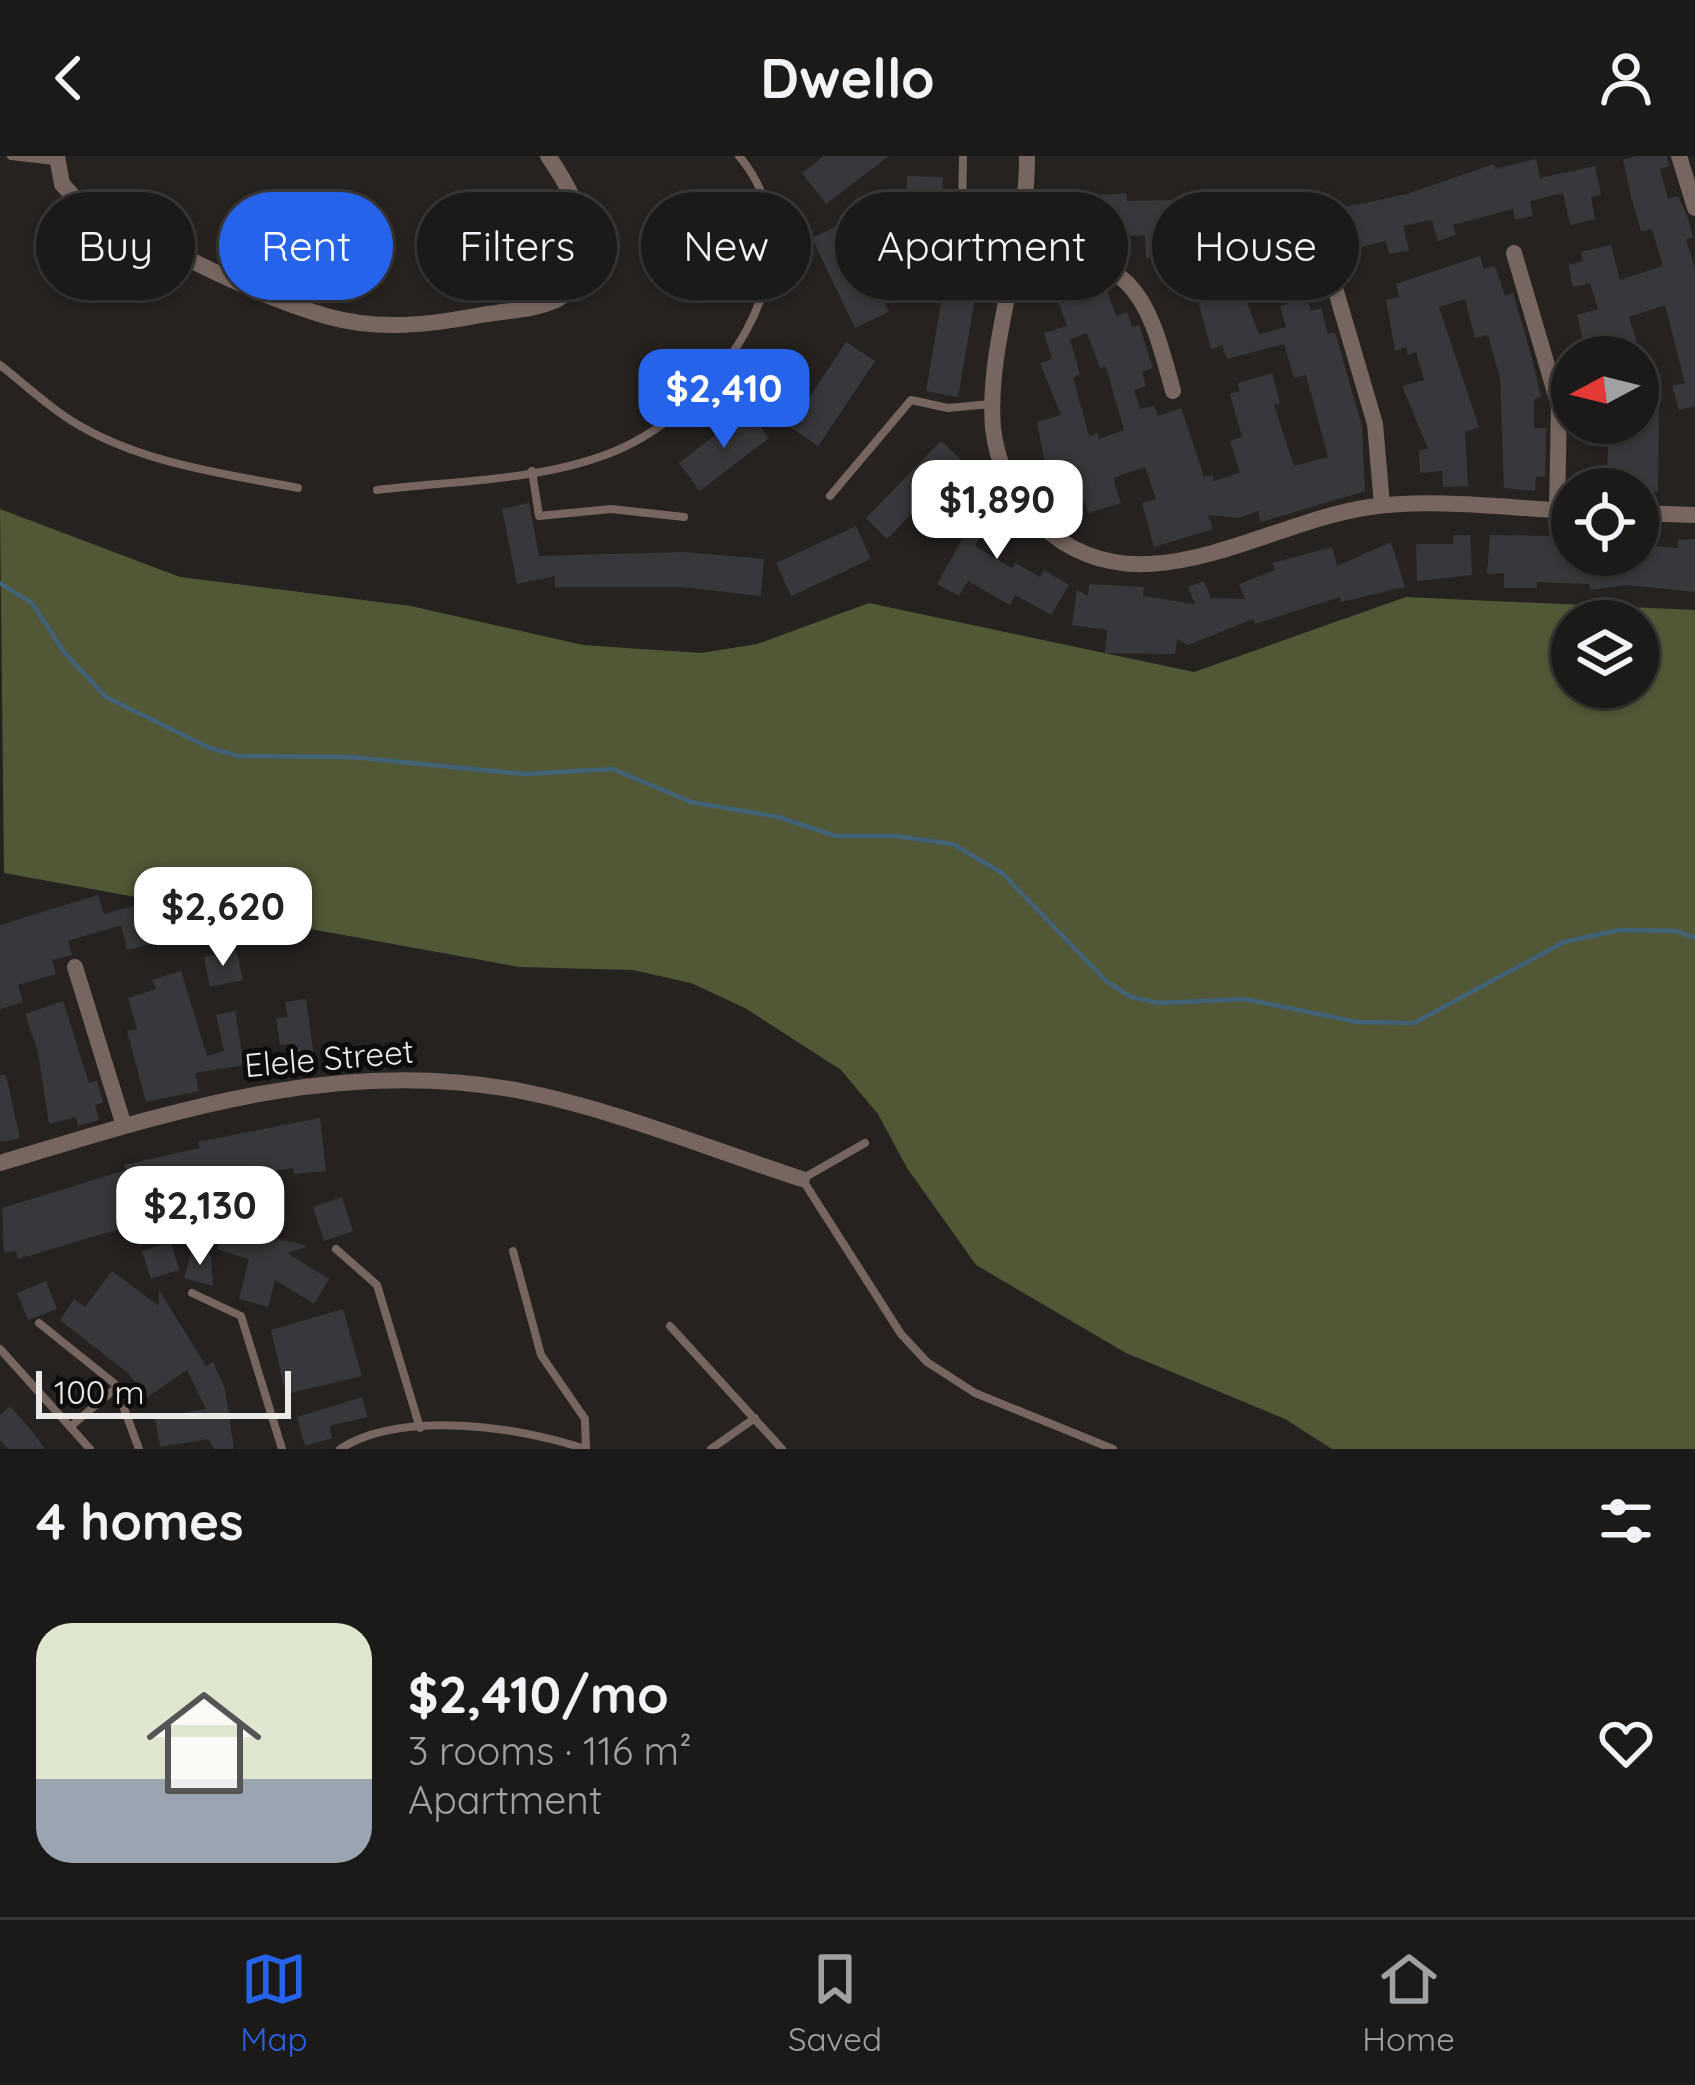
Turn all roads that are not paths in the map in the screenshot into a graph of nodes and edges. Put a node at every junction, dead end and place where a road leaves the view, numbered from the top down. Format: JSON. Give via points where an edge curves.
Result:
{"nodes":[{"id":1,"x":11,"y":156,"type":"edge"},
{"id":2,"x":548,"y":156,"type":"edge"},
{"id":3,"x":739,"y":156,"type":"edge"},
{"id":4,"x":1027,"y":156,"type":"edge"},
{"id":5,"x":1679,"y":156,"type":"edge"},
{"id":6,"x":963,"y":158,"type":"edge"},
{"id":7,"x":57,"y":159,"type":"edge"},
{"id":8,"x":962,"y":192,"type":"edge"},
{"id":9,"x":1023,"y":192,"type":"edge"},
{"id":10,"x":1695,"y":208,"type":"edge"},
{"id":11,"x":1514,"y":253,"type":"dead end"},
{"id":12,"x":1128,"y":283,"type":"edge"},
{"id":13,"x":1010,"y":300,"type":"edge"},
{"id":14,"x":1339,"y":300,"type":"edge"},
{"id":15,"x":0,"y":365,"type":"edge"},
{"id":16,"x":1173,"y":392,"type":"dead end"},
{"id":17,"x":993,"y":404,"type":"junction"},
{"id":18,"x":1562,"y":468,"type":"edge"},
{"id":19,"x":532,"y":471,"type":"junction"},
{"id":20,"x":298,"y":488,"type":"dead end"},
{"id":21,"x":377,"y":490,"type":"dead end"},
{"id":22,"x":830,"y":496,"type":"dead end"},
{"id":23,"x":1382,"y":506,"type":"junction"},
{"id":24,"x":1551,"y":510,"type":"edge"},
{"id":25,"x":1659,"y":514,"type":"edge"},
{"id":26,"x":1695,"y":515,"type":"edge"},
{"id":27,"x":684,"y":517,"type":"dead end"},
{"id":28,"x":75,"y":967,"type":"dead end"},
{"id":29,"x":124,"y":1126,"type":"junction"},
{"id":30,"x":865,"y":1143,"type":"dead end"},
{"id":31,"x":0,"y":1163,"type":"edge"},
{"id":32,"x":802,"y":1179,"type":"junction"},
{"id":33,"x":336,"y":1249,"type":"dead end"},
{"id":34,"x":513,"y":1251,"type":"dead end"},
{"id":35,"x":192,"y":1293,"type":"dead end"},
{"id":36,"x":39,"y":1323,"type":"dead end"},
{"id":37,"x":670,"y":1326,"type":"dead end"},
{"id":38,"x":0,"y":1349,"type":"edge"},
{"id":39,"x":117,"y":1387,"type":"junction"},
{"id":40,"x":755,"y":1418,"type":"junction"},
{"id":41,"x":70,"y":1427,"type":"junction"},
{"id":42,"x":420,"y":1428,"type":"junction"},
{"id":43,"x":90,"y":1449,"type":"edge"},
{"id":44,"x":139,"y":1449,"type":"edge"},
{"id":45,"x":282,"y":1449,"type":"edge"},
{"id":46,"x":340,"y":1449,"type":"edge"},
{"id":47,"x":585,"y":1449,"type":"edge"},
{"id":48,"x":711,"y":1449,"type":"edge"},
{"id":49,"x":782,"y":1449,"type":"edge"},
{"id":50,"x":1113,"y":1449,"type":"edge"}],
"edges":[{"from":1,"to":7,"type":"lane"},
{"from":2,"to":7,"type":"street","via":[[585,235],[585,262],[573,286],[539,305],[394,326],[297,306],[87,208],[65,189]]},
{"from":3,"to":19,"type":"lane","via":[[768,209],[773,257],[760,303],[718,370],[680,412],[634,443]]},
{"from":4,"to":9,"type":"street"},
{"from":5,"to":10,"type":"street"},
{"from":6,"to":8,"type":"lane"},
{"from":11,"to":18,"type":"street","via":[[1559,406]]},
{"from":12,"to":16,"type":"street","via":[[1154,322]]},
{"from":13,"to":17,"type":"street"},
{"from":14,"to":23,"type":"street","via":[[1375,424]]},
{"from":15,"to":20,"type":"lane","via":[[104,438],[200,470]]},
{"from":17,"to":22,"type":"lane","via":[[948,408],[911,400]]},
{"from":17,"to":23,"type":"street","via":[[999,458],[1023,505],[1062,542],[1111,562],[1181,561]]},
{"from":19,"to":21,"type":"lane"},
{"from":19,"to":27,"type":"lane","via":[[539,516],[611,509]]},
{"from":23,"to":24,"type":"street"},
{"from":25,"to":26,"type":"street"},
{"from":28,"to":29,"type":"street"},
{"from":29,"to":31,"type":"street","name":"Elele Street"},
{"from":29,"to":32,"type":"street","name":"Elele Street","via":[[293,1084],[447,1080],[598,1112]]},
{"from":30,"to":32,"type":"lane"},
{"from":32,"to":50,"type":"lane","via":[[927,1362],[975,1393]]},
{"from":33,"to":42,"type":"lane","via":[[377,1286]]},
{"from":34,"to":47,"type":"lane","via":[[542,1355],[585,1419]]},
{"from":35,"to":45,"type":"lane","via":[[240,1314]]},
{"from":36,"to":39,"type":"lane"},
{"from":37,"to":40,"type":"lane"},
{"from":38,"to":41,"type":"lane"},
{"from":39,"to":41,"type":"lane"},
{"from":39,"to":44,"type":"lane"},
{"from":40,"to":48,"type":"lane"},
{"from":40,"to":49,"type":"lane"},
{"from":41,"to":43,"type":"lane"},
{"from":42,"to":46,"type":"lane","via":[[382,1428]]},
{"from":42,"to":47,"type":"lane","via":[[526,1432]]}]}
